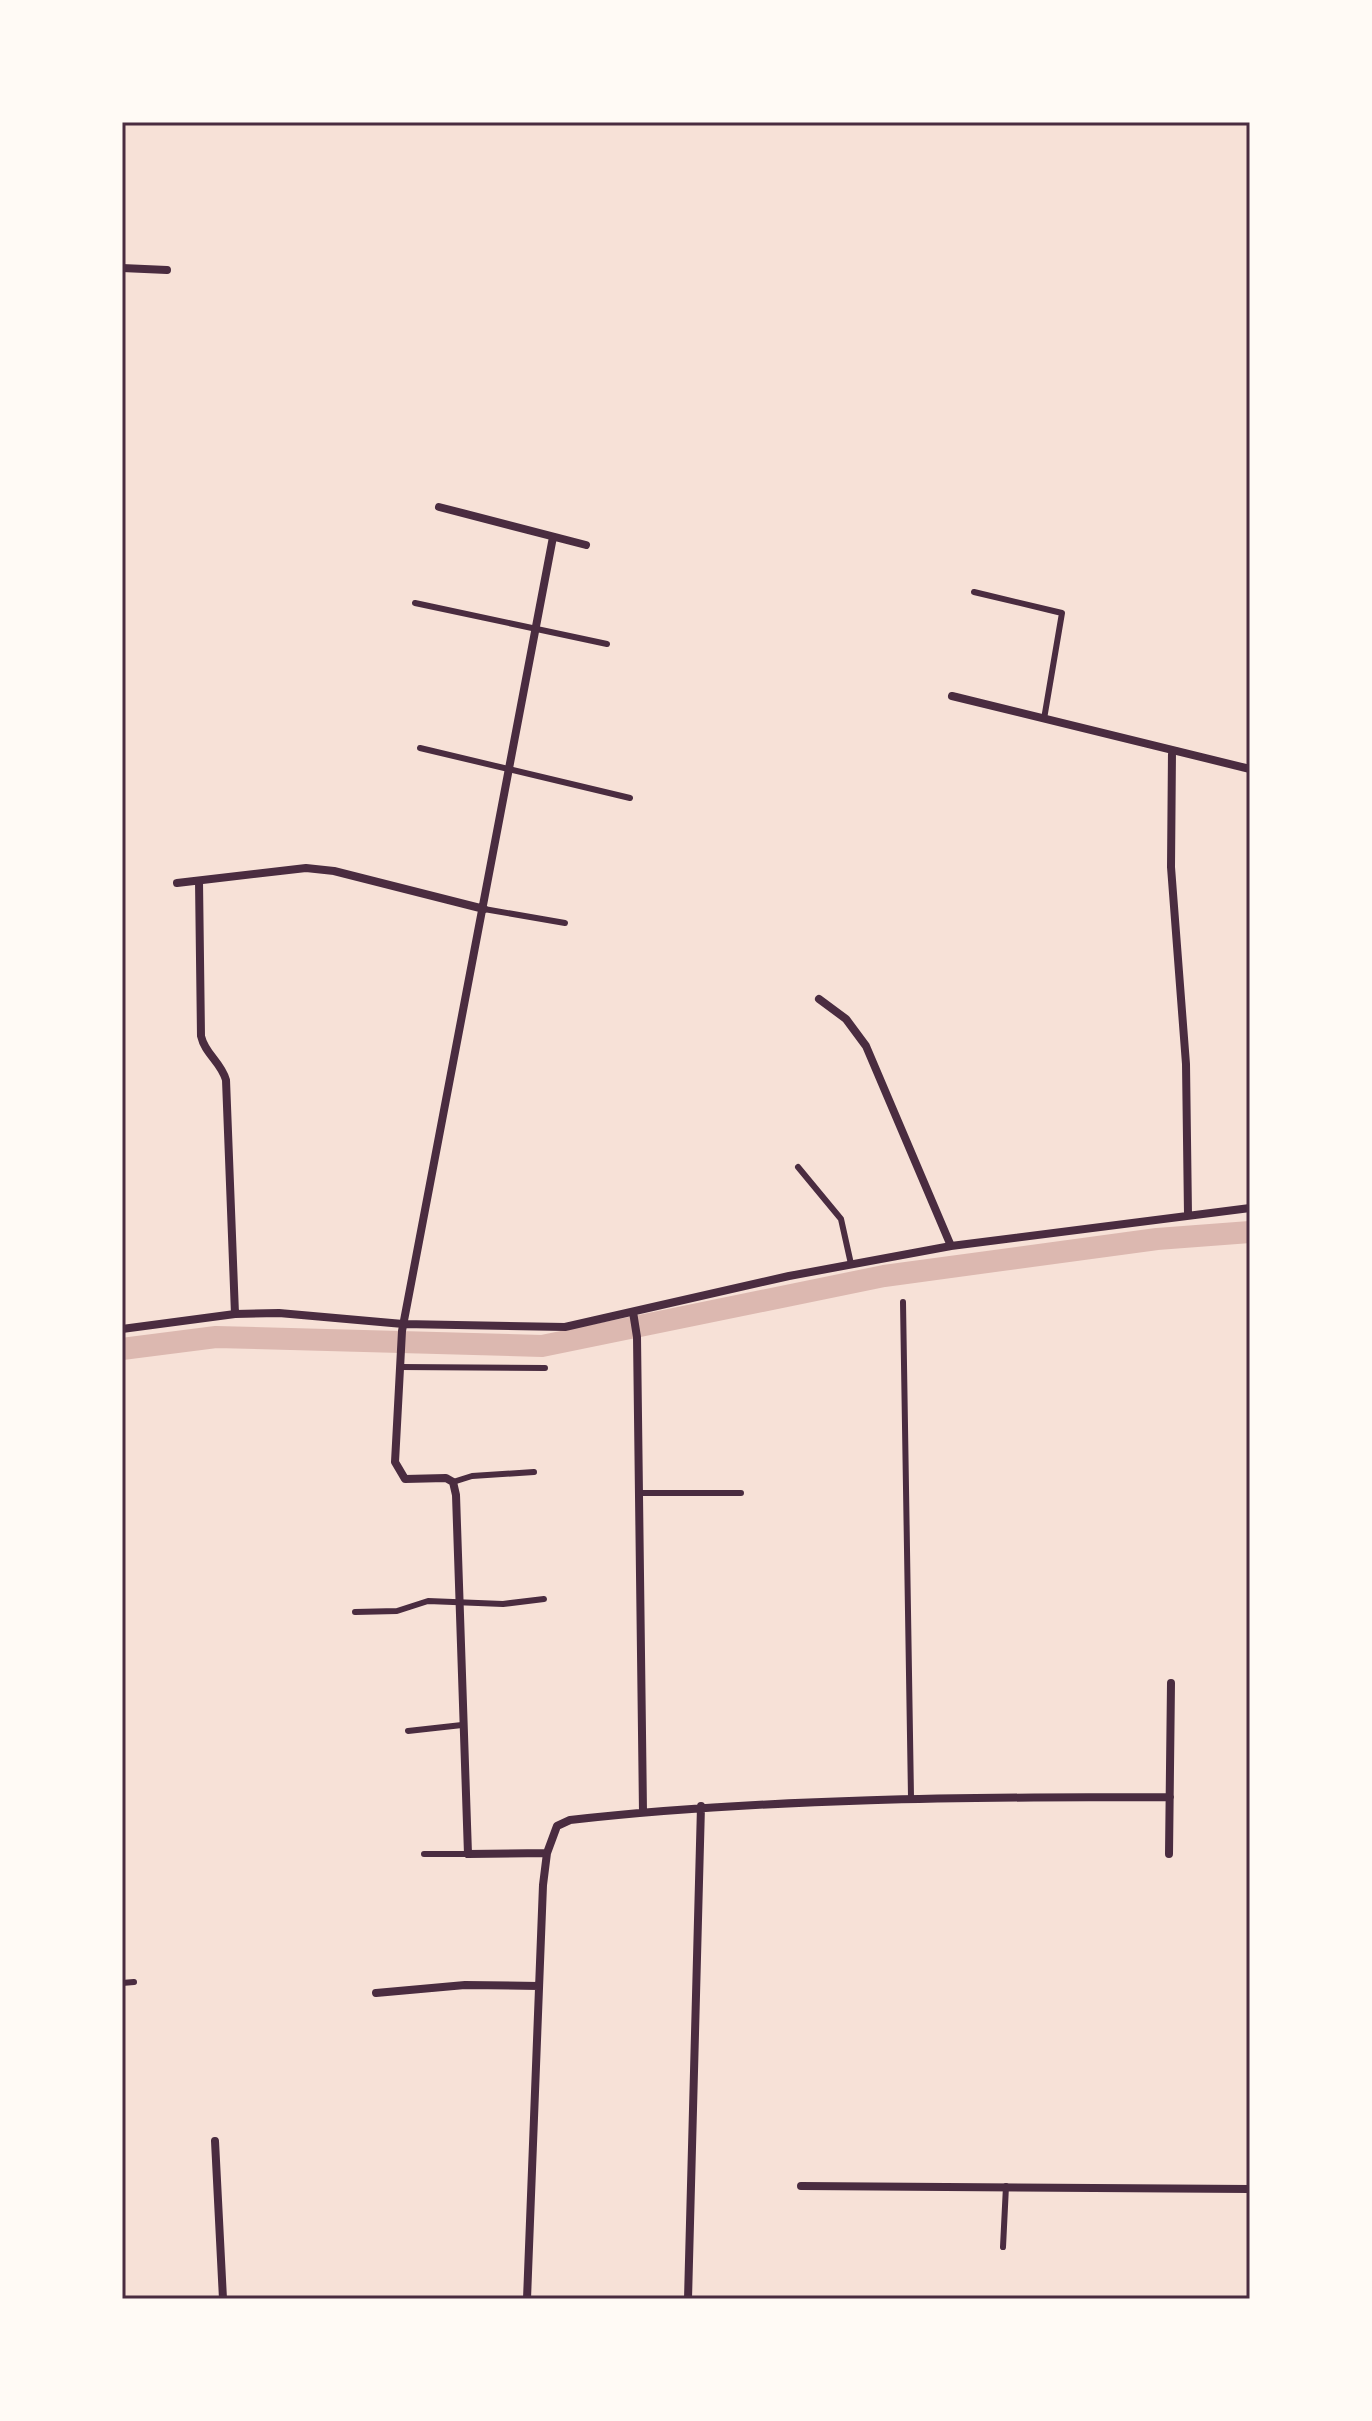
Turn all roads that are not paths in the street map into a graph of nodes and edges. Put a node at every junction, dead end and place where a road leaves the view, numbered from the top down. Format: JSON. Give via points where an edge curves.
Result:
{"nodes":[{"id":1,"x":122,"y":268,"type":"edge"},
{"id":2,"x":167,"y":270,"type":"dead end"},
{"id":3,"x":439,"y":507,"type":"dead end"},
{"id":4,"x":553,"y":537,"type":"junction"},
{"id":5,"x":586,"y":545,"type":"dead end"},
{"id":6,"x":974,"y":592,"type":"dead end"},
{"id":7,"x":415,"y":603,"type":"dead end"},
{"id":8,"x":536,"y":629,"type":"junction"},
{"id":9,"x":607,"y":644,"type":"dead end"},
{"id":10,"x":952,"y":696,"type":"dead end"},
{"id":11,"x":1044,"y":719,"type":"junction"},
{"id":12,"x":420,"y":748,"type":"dead end"},
{"id":13,"x":1172,"y":751,"type":"junction"},
{"id":14,"x":509,"y":769,"type":"junction"},
{"id":15,"x":1250,"y":769,"type":"edge"},
{"id":16,"x":630,"y":798,"type":"dead end"},
{"id":17,"x":199,"y":881,"type":"junction"},
{"id":18,"x":177,"y":883,"type":"dead end"},
{"id":19,"x":484,"y":909,"type":"junction"},
{"id":20,"x":565,"y":923,"type":"dead end"},
{"id":21,"x":819,"y":999,"type":"dead end"},
{"id":22,"x":798,"y":1167,"type":"dead end"},
{"id":23,"x":1250,"y":1208,"type":"edge"},
{"id":24,"x":1188,"y":1215,"type":"junction"},
{"id":25,"x":951,"y":1246,"type":"junction"},
{"id":26,"x":851,"y":1264,"type":"junction"},
{"id":27,"x":903,"y":1302,"type":"dead end"},
{"id":28,"x":235,"y":1314,"type":"junction"},
{"id":29,"x":633,"y":1316,"type":"junction"},
{"id":30,"x":403,"y":1328,"type":"junction"},
{"id":31,"x":122,"y":1329,"type":"edge"},
{"id":32,"x":400,"y":1367,"type":"junction"},
{"id":33,"x":545,"y":1368,"type":"dead end"},
{"id":34,"x":534,"y":1472,"type":"dead end"},
{"id":35,"x":453,"y":1482,"type":"junction"},
{"id":36,"x":640,"y":1493,"type":"junction"},
{"id":37,"x":741,"y":1493,"type":"dead end"},
{"id":38,"x":459,"y":1599,"type":"junction"},
{"id":39,"x":544,"y":1599,"type":"dead end"},
{"id":40,"x":355,"y":1612,"type":"dead end"},
{"id":41,"x":1171,"y":1683,"type":"dead end"},
{"id":42,"x":462,"y":1725,"type":"junction"},
{"id":43,"x":408,"y":1731,"type":"dead end"},
{"id":44,"x":911,"y":1797,"type":"junction"},
{"id":45,"x":1170,"y":1797,"type":"junction"},
{"id":46,"x":701,"y":1806,"type":"junction"},
{"id":47,"x":643,"y":1812,"type":"junction"},
{"id":48,"x":547,"y":1853,"type":"junction"},
{"id":49,"x":424,"y":1854,"type":"dead end"},
{"id":50,"x":468,"y":1854,"type":"junction"},
{"id":51,"x":1169,"y":1854,"type":"dead end"},
{"id":52,"x":134,"y":1982,"type":"dead end"},
{"id":53,"x":122,"y":1983,"type":"edge"},
{"id":54,"x":539,"y":1986,"type":"junction"},
{"id":55,"x":376,"y":1993,"type":"dead end"},
{"id":56,"x":215,"y":2141,"type":"dead end"},
{"id":57,"x":1006,"y":2185,"type":"junction"},
{"id":58,"x":801,"y":2186,"type":"dead end"},
{"id":59,"x":1250,"y":2189,"type":"edge"},
{"id":60,"x":1003,"y":2247,"type":"dead end"},
{"id":61,"x":223,"y":2299,"type":"edge"},
{"id":62,"x":527,"y":2299,"type":"edge"},
{"id":63,"x":688,"y":2299,"type":"edge"}],
"edges":[{"from":1,"to":2,"type":"street"},
{"from":3,"to":4,"type":"street"},
{"from":4,"to":5,"type":"street"},
{"from":4,"to":8,"type":"street"},
{"from":6,"to":11,"type":"lane","via":[[1062,613]]},
{"from":7,"to":8,"type":"lane"},
{"from":8,"to":9,"type":"lane"},
{"from":8,"to":14,"type":"street"},
{"from":10,"to":11,"type":"street"},
{"from":11,"to":13,"type":"street"},
{"from":12,"to":14,"type":"lane"},
{"from":13,"to":15,"type":"street"},
{"from":13,"to":24,"type":"street","via":[[1171,867],[1186,1064]]},
{"from":14,"to":16,"type":"lane"},
{"from":14,"to":19,"type":"street"},
{"from":17,"to":18,"type":"street"},
{"from":17,"to":19,"type":"street","via":[[306,868]]},
{"from":17,"to":28,"type":"street","via":[[201,1036],[226,1080]]},
{"from":19,"to":20,"type":"lane"},
{"from":19,"to":30,"type":"street"},
{"from":21,"to":25,"type":"street","via":[[846,1019],[866,1046]]},
{"from":22,"to":26,"type":"lane","via":[[841,1219]]},
{"from":23,"to":24,"type":"street"},
{"from":24,"to":25,"type":"street"},
{"from":25,"to":26,"type":"street"},
{"from":26,"to":29,"type":"street"},
{"from":27,"to":44,"type":"lane"},
{"from":28,"to":30,"type":"street","via":[[279,1313]]},
{"from":28,"to":31,"type":"street"},
{"from":29,"to":30,"type":"street","via":[[565,1327]]},
{"from":29,"to":36,"type":"street"},
{"from":30,"to":32,"type":"street"},
{"from":32,"to":33,"type":"lane"},
{"from":32,"to":35,"type":"street","via":[[398,1471],[405,1479]]},
{"from":34,"to":35,"type":"lane"},
{"from":35,"to":38,"type":"street"},
{"from":36,"to":37,"type":"lane"},
{"from":36,"to":47,"type":"street"},
{"from":38,"to":39,"type":"lane","via":[[503,1604]]},
{"from":38,"to":40,"type":"lane","via":[[397,1611]]},
{"from":38,"to":42,"type":"street"},
{"from":41,"to":45,"type":"street"},
{"from":42,"to":43,"type":"lane"},
{"from":42,"to":50,"type":"street"},
{"from":44,"to":45,"type":"street"},
{"from":44,"to":46,"type":"street"},
{"from":45,"to":51,"type":"street"},
{"from":46,"to":47,"type":"street"},
{"from":46,"to":63,"type":"street"},
{"from":47,"to":48,"type":"street","via":[[570,1820],[557,1826]]},
{"from":48,"to":50,"type":"street"},
{"from":48,"to":54,"type":"street"},
{"from":49,"to":50,"type":"lane"},
{"from":52,"to":53,"type":"lane"},
{"from":54,"to":55,"type":"street","via":[[465,1985]]},
{"from":54,"to":62,"type":"street"},
{"from":56,"to":61,"type":"street"},
{"from":57,"to":58,"type":"street"},
{"from":57,"to":59,"type":"street"},
{"from":57,"to":60,"type":"lane"}]}
